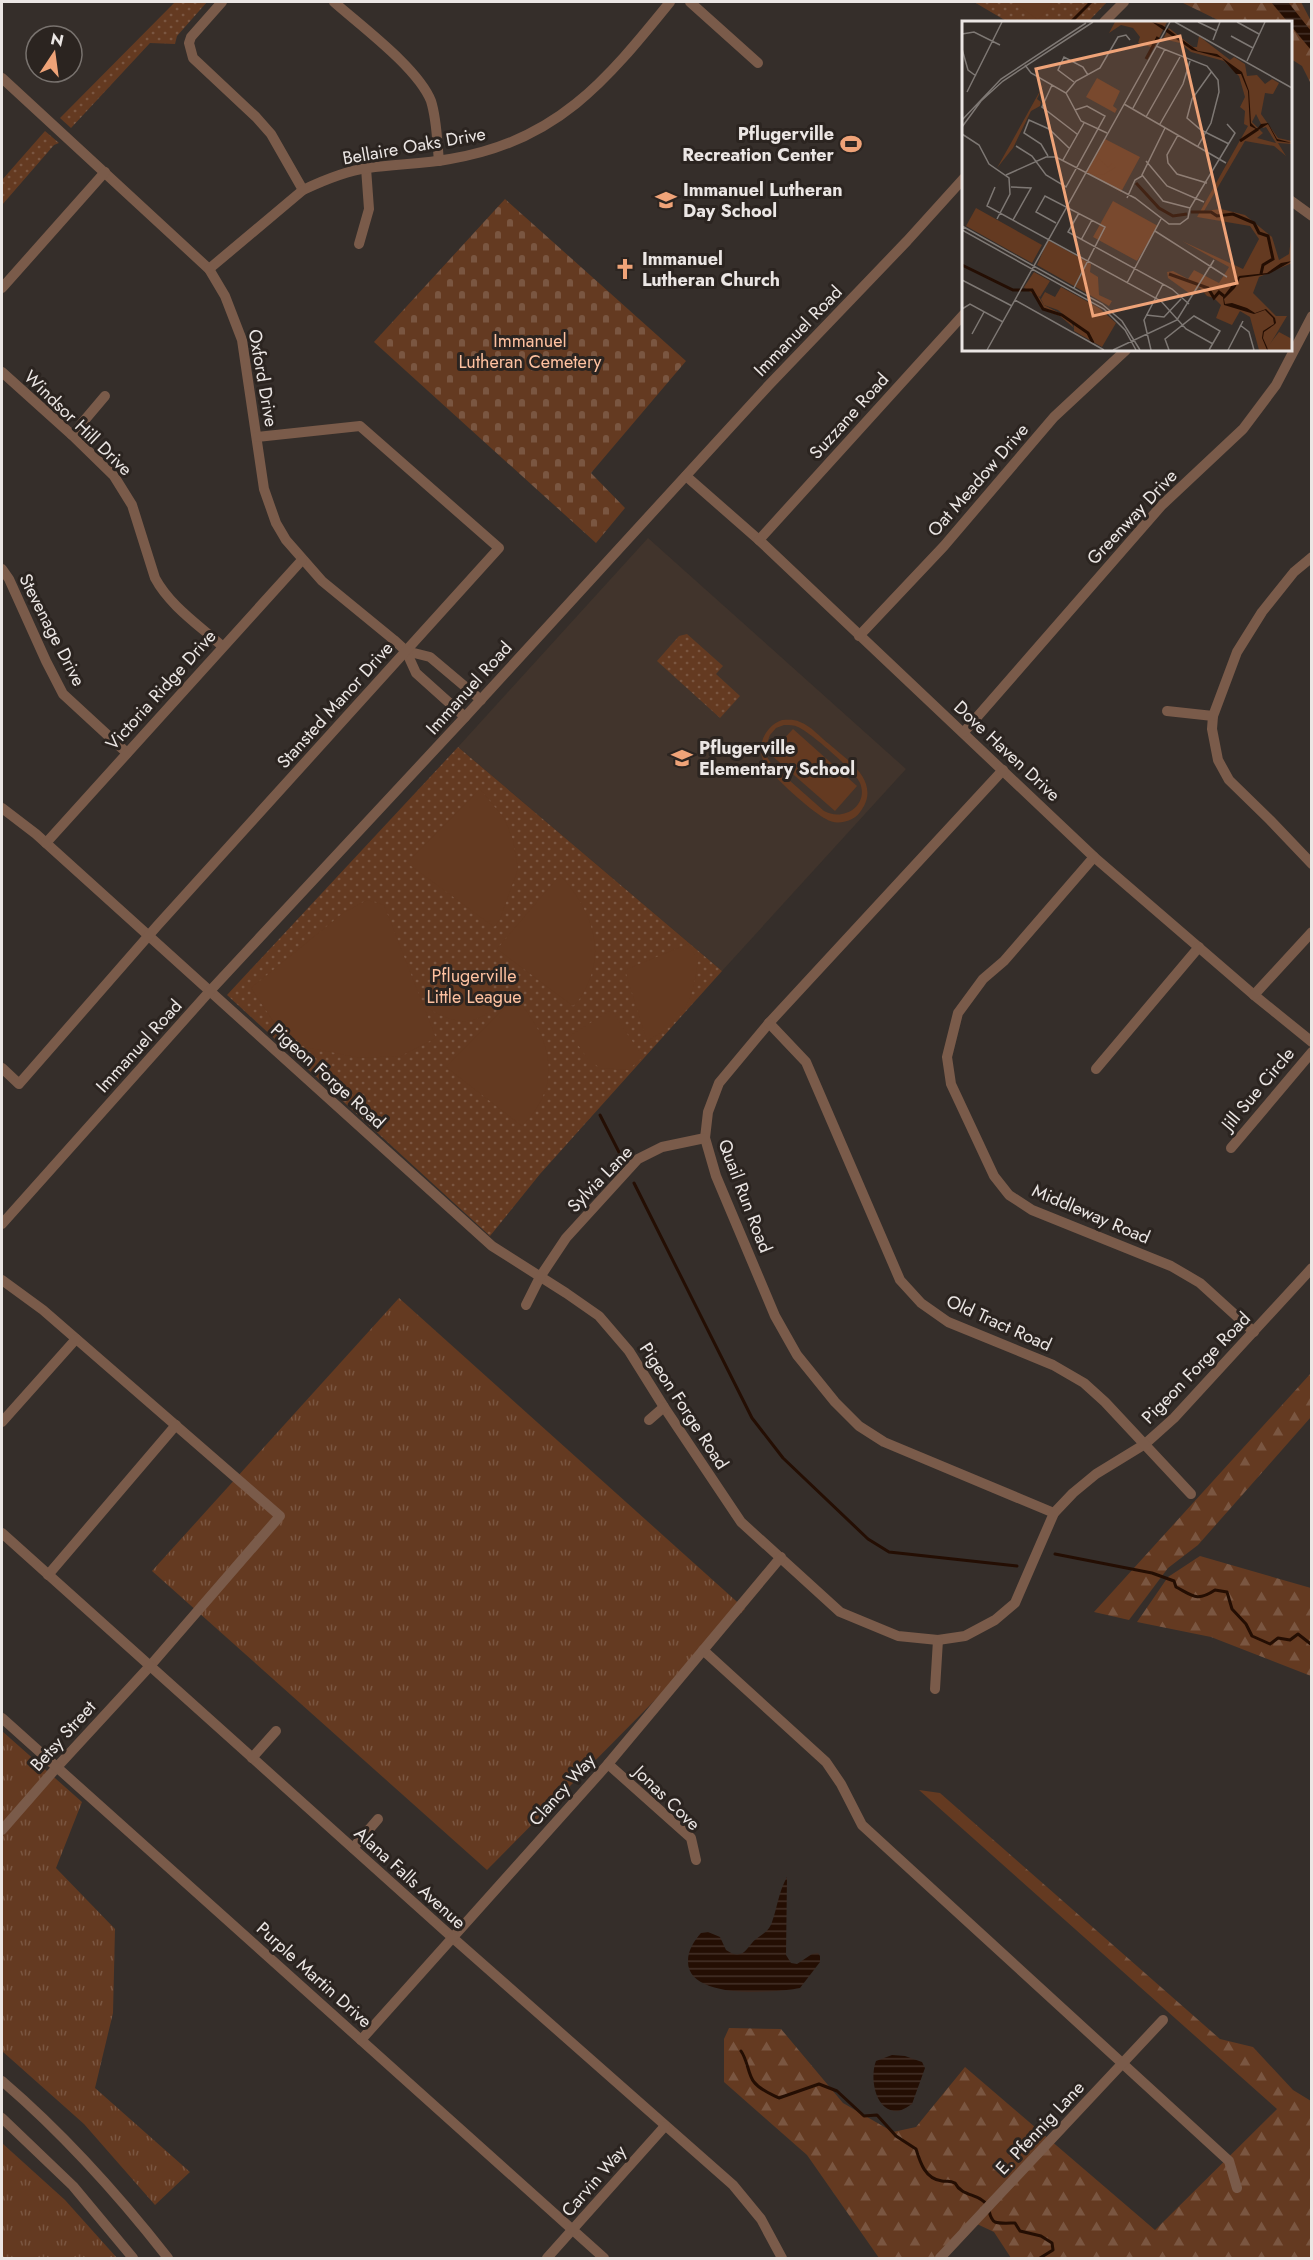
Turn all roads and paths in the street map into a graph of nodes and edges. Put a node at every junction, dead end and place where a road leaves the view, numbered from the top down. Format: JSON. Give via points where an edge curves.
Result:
{"nodes":[{"id":1,"x":222,"y":2,"type":"edge"},
{"id":2,"x":334,"y":2,"type":"edge"},
{"id":3,"x":670,"y":2,"type":"edge"},
{"id":4,"x":690,"y":2,"type":"edge"},
{"id":5,"x":1124,"y":2,"type":"edge"},
{"id":6,"x":1105,"y":21,"type":"edge"},
{"id":7,"x":758,"y":63,"type":"dead end"},
{"id":8,"x":2,"y":78,"type":"edge"},
{"id":9,"x":439,"y":161,"type":"junction"},
{"id":10,"x":366,"y":168,"type":"junction"},
{"id":11,"x":105,"y":172,"type":"junction"},
{"id":12,"x":962,"y":179,"type":"edge"},
{"id":13,"x":303,"y":190,"type":"junction"},
{"id":14,"x":1292,"y":202,"type":"edge"},
{"id":15,"x":1311,"y":216,"type":"edge"},
{"id":16,"x":358,"y":244,"type":"dead end"},
{"id":17,"x":209,"y":269,"type":"junction"},
{"id":18,"x":2,"y":288,"type":"edge"},
{"id":19,"x":962,"y":315,"type":"edge"},
{"id":20,"x":1311,"y":316,"type":"edge"},
{"id":21,"x":1125,"y":351,"type":"edge"},
{"id":22,"x":2,"y":372,"type":"edge"},
{"id":23,"x":105,"y":396,"type":"dead end"},
{"id":24,"x":72,"y":435,"type":"junction"},
{"id":25,"x":257,"y":437,"type":"junction"},
{"id":26,"x":686,"y":476,"type":"junction"},
{"id":27,"x":759,"y":540,"type":"junction"},
{"id":28,"x":1311,"y":556,"type":"edge"},
{"id":29,"x":302,"y":560,"type":"junction"},
{"id":30,"x":2,"y":569,"type":"edge"},
{"id":31,"x":859,"y":636,"type":"junction"},
{"id":32,"x":222,"y":646,"type":"junction"},
{"id":33,"x":406,"y":651,"type":"junction"},
{"id":34,"x":481,"y":700,"type":"junction"},
{"id":35,"x":1167,"y":711,"type":"dead end"},
{"id":36,"x":1213,"y":716,"type":"junction"},
{"id":37,"x":465,"y":717,"type":"junction"},
{"id":38,"x":964,"y":732,"type":"junction"},
{"id":39,"x":127,"y":753,"type":"junction"},
{"id":40,"x":1004,"y":770,"type":"junction"},
{"id":41,"x":2,"y":808,"type":"edge"},
{"id":42,"x":46,"y":843,"type":"junction"},
{"id":43,"x":1094,"y":857,"type":"junction"},
{"id":44,"x":1311,"y":864,"type":"edge"},
{"id":45,"x":1311,"y":932,"type":"edge"},
{"id":46,"x":147,"y":936,"type":"junction"},
{"id":47,"x":1199,"y":947,"type":"junction"},
{"id":48,"x":209,"y":992,"type":"junction"},
{"id":49,"x":1254,"y":995,"type":"junction"},
{"id":50,"x":770,"y":1023,"type":"junction"},
{"id":51,"x":1311,"y":1042,"type":"edge"},
{"id":52,"x":1311,"y":1052,"type":"edge"},
{"id":53,"x":2,"y":1068,"type":"edge"},
{"id":54,"x":1096,"y":1069,"type":"dead end"},
{"id":55,"x":705,"y":1137,"type":"junction"},
{"id":56,"x":1231,"y":1148,"type":"dead end"},
{"id":57,"x":2,"y":1224,"type":"edge"},
{"id":58,"x":1311,"y":1268,"type":"edge"},
{"id":59,"x":540,"y":1277,"type":"junction"},
{"id":60,"x":2,"y":1280,"type":"edge"},
{"id":61,"x":526,"y":1305,"type":"dead end"},
{"id":62,"x":1254,"y":1332,"type":"junction"},
{"id":63,"x":76,"y":1339,"type":"junction"},
{"id":64,"x":664,"y":1407,"type":"junction"},
{"id":65,"x":649,"y":1420,"type":"dead end"},
{"id":66,"x":2,"y":1422,"type":"edge"},
{"id":67,"x":176,"y":1425,"type":"junction"},
{"id":68,"x":1145,"y":1444,"type":"junction"},
{"id":69,"x":1191,"y":1494,"type":"dead end"},
{"id":70,"x":1054,"y":1513,"type":"junction"},
{"id":71,"x":2,"y":1533,"type":"edge"},
{"id":72,"x":781,"y":1557,"type":"junction"},
{"id":73,"x":48,"y":1575,"type":"junction"},
{"id":74,"x":938,"y":1640,"type":"junction"},
{"id":75,"x":703,"y":1650,"type":"junction"},
{"id":76,"x":150,"y":1666,"type":"junction"},
{"id":77,"x":935,"y":1689,"type":"dead end"},
{"id":78,"x":2,"y":1718,"type":"edge"},
{"id":79,"x":276,"y":1731,"type":"dead end"},
{"id":80,"x":252,"y":1758,"type":"junction"},
{"id":81,"x":608,"y":1764,"type":"junction"},
{"id":82,"x":57,"y":1767,"type":"junction"},
{"id":83,"x":378,"y":1819,"type":"dead end"},
{"id":84,"x":2,"y":1830,"type":"edge"},
{"id":85,"x":353,"y":1848,"type":"junction"},
{"id":86,"x":696,"y":1860,"type":"dead end"},
{"id":87,"x":453,"y":1938,"type":"junction"},
{"id":88,"x":1163,"y":2020,"type":"dead end"},
{"id":89,"x":361,"y":2040,"type":"junction"},
{"id":90,"x":1123,"y":2065,"type":"junction"},
{"id":91,"x":2,"y":2081,"type":"edge"},
{"id":92,"x":2,"y":2118,"type":"edge"},
{"id":93,"x":665,"y":2126,"type":"junction"},
{"id":94,"x":1237,"y":2188,"type":"dead end"},
{"id":95,"x":572,"y":2231,"type":"junction"},
{"id":96,"x":133,"y":2259,"type":"edge"},
{"id":97,"x":168,"y":2259,"type":"edge"},
{"id":98,"x":547,"y":2259,"type":"edge"},
{"id":99,"x":604,"y":2259,"type":"edge"},
{"id":100,"x":782,"y":2259,"type":"edge"},
{"id":101,"x":940,"y":2259,"type":"edge"}],
"edges":[{"from":1,"to":13,"type":"street","via":[[191,37],[193,58],[271,134]]},
{"from":2,"to":9,"type":"street","via":[[401,62],[428,96],[435,118]]},
{"from":3,"to":9,"type":"street","name":"Bellaire Oaks Drive","via":[[580,102],[552,123],[504,146]]},
{"from":4,"to":7,"type":"street"},
{"from":5,"to":6,"type":"street"},
{"from":8,"to":11,"type":"street","name":"Oxford Drive"},
{"from":9,"to":10,"type":"street","name":"Bellaire Oaks Drive"},
{"from":10,"to":13,"type":"street","name":"Bellaire Oaks Drive"},
{"from":10,"to":16,"type":"street","via":[[369,209]]},
{"from":11,"to":17,"type":"street","name":"Oxford Drive"},
{"from":11,"to":18,"type":"street"},
{"from":12,"to":26,"type":"street","name":"Immanuel Road"},
{"from":13,"to":17,"type":"street","name":"Bellaire Oaks Drive"},
{"from":14,"to":15,"type":"street"},
{"from":17,"to":25,"type":"street","name":"Oxford Drive","via":[[225,296],[242,340]]},
{"from":19,"to":27,"type":"street","name":"Suzzane Road"},
{"from":20,"to":38,"type":"street","name":"Greenway Drive","via":[[1276,385],[1244,429],[1162,505]]},
{"from":21,"to":31,"type":"street","name":"Oat Meadow Drive","via":[[1054,417],[944,546]]},
{"from":22,"to":24,"type":"street","name":"Windsor Hill Drive"},
{"from":23,"to":24,"type":"street"},
{"from":24,"to":32,"type":"street","name":"Windsor Hill Drive","via":[[124,489],[161,589]]},
{"from":25,"to":29,"type":"street","name":"Oxford Drive","via":[[269,506],[286,540]]},
{"from":25,"to":33,"type":"street","name":"Stansted Manor Drive","via":[[360,426],[499,548]]},
{"from":26,"to":27,"type":"street","name":"Dove Haven Drive"},
{"from":26,"to":34,"type":"street","name":"Immanuel Road"},
{"from":27,"to":31,"type":"street","name":"Dove Haven Drive"},
{"from":28,"to":36,"type":"street","via":[[1262,612],[1237,652]]},
{"from":29,"to":32,"type":"street","name":"Victoria Ridge Drive"},
{"from":29,"to":33,"type":"street","name":"Oxford Drive"},
{"from":30,"to":39,"type":"street","name":"Stevenage Drive","via":[[63,694]]},
{"from":31,"to":38,"type":"street","name":"Dove Haven Drive"},
{"from":32,"to":39,"type":"street","name":"Victoria Ridge Drive"},
{"from":33,"to":34,"type":"street","via":[[430,657]]},
{"from":33,"to":37,"type":"street","via":[[416,673]]},
{"from":33,"to":46,"type":"street","name":"Stansted Manor Drive"},
{"from":34,"to":37,"type":"street","name":"Immanuel Road"},
{"from":35,"to":36,"type":"street"},
{"from":36,"to":44,"type":"street","via":[[1218,760],[1228,780]]},
{"from":37,"to":48,"type":"street","name":"Immanuel Road"},
{"from":38,"to":40,"type":"street","name":"Dove Haven Drive"},
{"from":39,"to":42,"type":"street","name":"Victoria Ridge Drive"},
{"from":40,"to":43,"type":"street","name":"Dove Haven Drive"},
{"from":40,"to":50,"type":"street","name":"Quail Run Road"},
{"from":41,"to":42,"type":"street","name":"Pigeon Forge Road"},
{"from":42,"to":46,"type":"street","name":"Pigeon Forge Road"},
{"from":43,"to":47,"type":"street","name":"Dove Haven Drive"},
{"from":43,"to":62,"type":"street","name":"Middleway Road","via":[[1004,961],[983,979],[958,1013],[947,1057],[951,1084],[994,1176],[1009,1195],[1032,1210],[1200,1282]]},
{"from":45,"to":49,"type":"street"},
{"from":46,"to":48,"type":"street","name":"Pigeon Forge Road"},
{"from":46,"to":53,"type":"street","name":"Stansted Manor Drive","via":[[19,1083]]},
{"from":47,"to":49,"type":"street","name":"Dove Haven Drive"},
{"from":47,"to":54,"type":"street"},
{"from":48,"to":57,"type":"street","name":"Immanuel Road"},
{"from":48,"to":59,"type":"street","name":"Pigeon Forge Road","via":[[492,1246]]},
{"from":49,"to":51,"type":"street","name":"Dove Haven Drive"},
{"from":50,"to":55,"type":"street","name":"Quail Run Road","via":[[719,1083],[708,1112]]},
{"from":50,"to":68,"type":"street","name":"Old Tract Road","via":[[806,1062],[900,1280],[907,1288],[948,1322],[1053,1365],[1084,1383]]},
{"from":52,"to":56,"type":"street","name":"Jill Sue Circle"},
{"from":55,"to":59,"type":"street","name":"Sylvia Lane","via":[[662,1147],[638,1160],[566,1238]]},
{"from":55,"to":70,"type":"street","name":"Quail Run Road","via":[[716,1176],[775,1316],[797,1355],[858,1426],[884,1442]]},
{"from":58,"to":62,"type":"street","name":"Pigeon Forge Road"},
{"from":59,"to":61,"type":"street","name":"Sylvia Lane"},
{"from":59,"to":64,"type":"street","name":"Pigeon Forge Road","via":[[598,1316],[629,1351]]},
{"from":60,"to":63,"type":"street"},
{"from":62,"to":68,"type":"street","name":"Pigeon Forge Road"},
{"from":63,"to":66,"type":"street"},
{"from":63,"to":67,"type":"street"},
{"from":64,"to":65,"type":"street"},
{"from":64,"to":72,"type":"street","name":"Pigeon Forge Road","via":[[741,1522]]},
{"from":67,"to":73,"type":"street"},
{"from":67,"to":76,"type":"street","name":"Betsy Street","via":[[280,1516]]},
{"from":68,"to":69,"type":"street","name":"Old Tract Road"},
{"from":68,"to":70,"type":"street","name":"Pigeon Forge Road","via":[[1096,1474]]},
{"from":70,"to":74,"type":"street","name":"Pigeon Forge Road","via":[[1015,1603],[995,1620],[964,1636]]},
{"from":71,"to":73,"type":"street","name":"Alana Falls Avenue"},
{"from":72,"to":74,"type":"street","name":"Pigeon Forge Road","via":[[840,1612],[898,1636]]},
{"from":72,"to":75,"type":"street","name":"Clancy Way"},
{"from":73,"to":76,"type":"street","name":"Alana Falls Avenue"},
{"from":74,"to":77,"type":"street"},
{"from":75,"to":81,"type":"street","name":"Clancy Way"},
{"from":75,"to":90,"type":"street","via":[[826,1762],[862,1825]]},
{"from":76,"to":80,"type":"street","name":"Alana Falls Avenue"},
{"from":76,"to":82,"type":"street","name":"Betsy Street"},
{"from":78,"to":82,"type":"street","name":"Purple Martin Drive"},
{"from":79,"to":80,"type":"street"},
{"from":80,"to":85,"type":"street","name":"Alana Falls Avenue"},
{"from":81,"to":86,"type":"street","name":"Jonas Cove","via":[[691,1838]]},
{"from":81,"to":87,"type":"street","name":"Clancy Way"},
{"from":82,"to":84,"type":"street","name":"Betsy Street"},
{"from":82,"to":89,"type":"street","name":"Purple Martin Drive"},
{"from":83,"to":85,"type":"street"},
{"from":85,"to":87,"type":"street","name":"Alana Falls Avenue"},
{"from":87,"to":89,"type":"street","name":"Clancy Way"},
{"from":87,"to":93,"type":"street","name":"Alana Falls Avenue"},
{"from":88,"to":90,"type":"street","name":"E. Pfennig Lane"},
{"from":89,"to":95,"type":"street","name":"Purple Martin Drive"},
{"from":90,"to":94,"type":"street","via":[[1229,2161]]},
{"from":90,"to":101,"type":"street","name":"E. Pfennig Lane"},
{"from":91,"to":97,"type":"street","via":[[96,2171]]},
{"from":92,"to":96,"type":"street","via":[[73,2186]]},
{"from":93,"to":95,"type":"street","name":"Carvin Way"},
{"from":93,"to":100,"type":"street","name":"Alana Falls Avenue","via":[[733,2185],[761,2219]]},
{"from":95,"to":98,"type":"street","name":"Carvin Way"},
{"from":95,"to":99,"type":"street","name":"Purple Martin Drive"}]}
